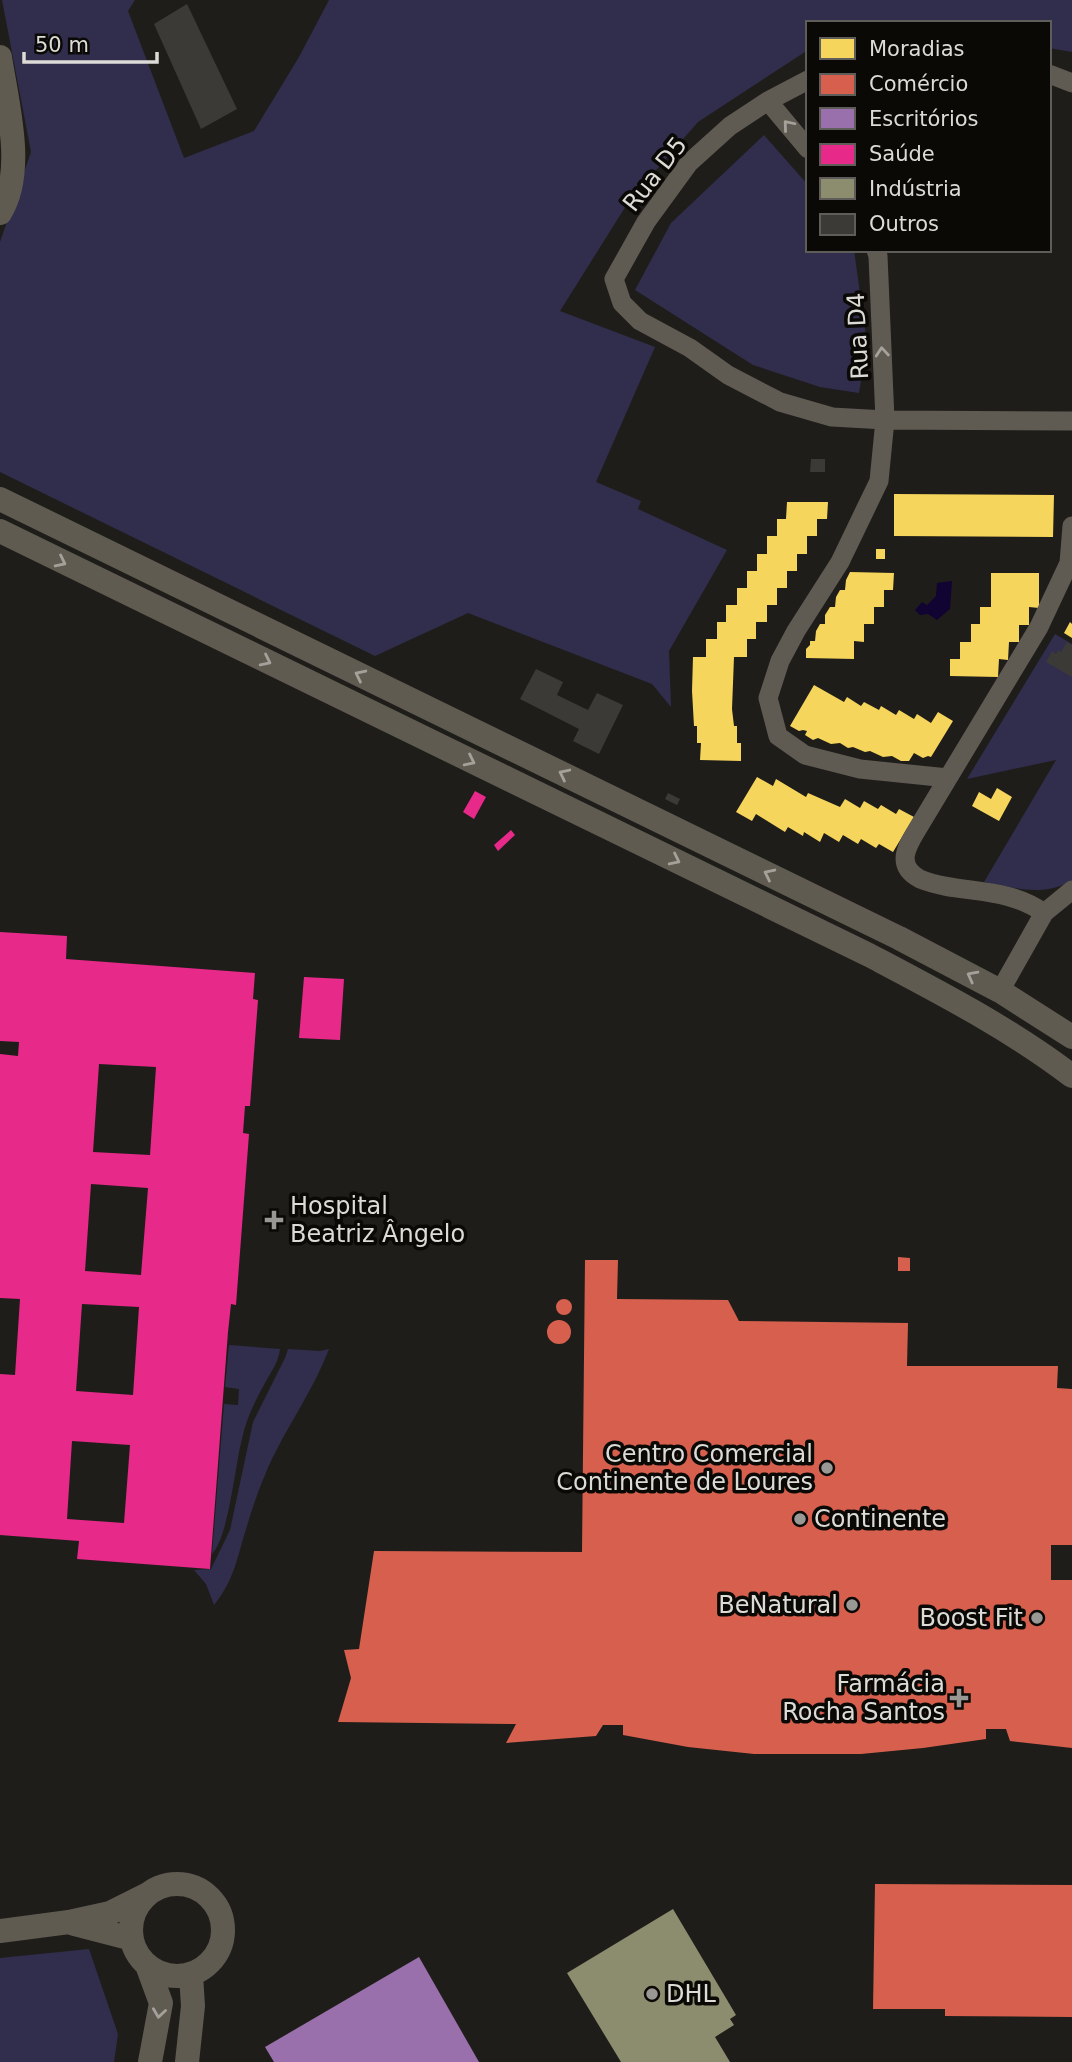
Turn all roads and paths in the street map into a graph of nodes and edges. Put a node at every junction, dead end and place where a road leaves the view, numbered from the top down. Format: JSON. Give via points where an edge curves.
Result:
{"nodes":[{"id":1,"x":0,"y":57,"type":"edge"},
{"id":2,"x":1051,"y":75,"type":"edge"},
{"id":3,"x":806,"y":81,"type":"edge"},
{"id":4,"x":1072,"y":83,"type":"edge"},
{"id":5,"x":768,"y":101,"type":"junction"},
{"id":6,"x":806,"y":147,"type":"edge"},
{"id":7,"x":0,"y":213,"type":"edge"},
{"id":8,"x":877,"y":252,"type":"edge"},
{"id":9,"x":885,"y":420,"type":"junction"},
{"id":10,"x":1072,"y":421,"type":"edge"},
{"id":11,"x":0,"y":499,"type":"edge"},
{"id":12,"x":1072,"y":526,"type":"edge"},
{"id":13,"x":0,"y":531,"type":"edge"},
{"id":14,"x":948,"y":778,"type":"junction"},
{"id":15,"x":1072,"y":890,"type":"edge"},
{"id":16,"x":1044,"y":913,"type":"junction"},
{"id":17,"x":1000,"y":991,"type":"junction"},
{"id":18,"x":1072,"y":1037,"type":"edge"},
{"id":19,"x":1072,"y":1076,"type":"edge"},
{"id":20,"x":149,"y":1894,"type":"junction"},
{"id":21,"x":69,"y":1922,"type":"junction"},
{"id":22,"x":0,"y":1931,"type":"edge"},
{"id":23,"x":132,"y":1939,"type":"junction"},
{"id":24,"x":147,"y":1965,"type":"junction"},
{"id":25,"x":191,"y":1975,"type":"junction"},
{"id":26,"x":150,"y":2062,"type":"edge"},
{"id":27,"x":187,"y":2062,"type":"edge"}],
"edges":[{"from":1,"to":7,"type":"main road","via":[[13,150],[12,185]]},
{"from":2,"to":4,"type":"street"},
{"from":3,"to":5,"type":"street","name":"Rua D5"},
{"from":6,"to":5,"type":"street","one_way":true},
{"from":5,"to":9,"type":"street","name":"Rua D5","via":[[730,126],[689,163],[646,222],[614,279],[622,303],[640,321],[780,402],[832,417]]},
{"from":9,"to":8,"type":"street","name":"Rua D4","one_way":true},
{"from":9,"to":10,"type":"street"},
{"from":9,"to":14,"type":"street","name":"Rua D4","via":[[878,481],[870,502],[840,562],[780,660],[768,698],[778,736],[805,755],[860,769]]},
{"from":17,"to":11,"type":"main road","one_way":true},
{"from":12,"to":14,"type":"street","via":[[1069,564],[1039,627]]},
{"from":13,"to":19,"type":"main road","one_way":true,"via":[[869,955],[966,1006]]},
{"from":14,"to":16,"type":"street","via":[[908,847],[905,862],[911,874],[1029,902]]},
{"from":15,"to":16,"type":"street"},
{"from":16,"to":17,"type":"street"},
{"from":17,"to":18,"type":"main road"},
{"from":20,"to":21,"type":"main road","via":[[110,1913]]},
{"from":20,"to":23,"type":"main road","via":[[137,1906]]},
{"from":20,"to":25,"type":"main road","via":[[176,1884],[192,1886],[217,1906],[223,1921],[220,1948],[203,1969]]},
{"from":21,"to":22,"type":"main road"},
{"from":21,"to":23,"type":"main road"},
{"from":23,"to":24,"type":"main road"},
{"from":24,"to":25,"type":"main road","via":[[176,1977]]},
{"from":24,"to":26,"type":"main road","one_way":true,"via":[[161,2003]]},
{"from":25,"to":27,"type":"main road"}]}
